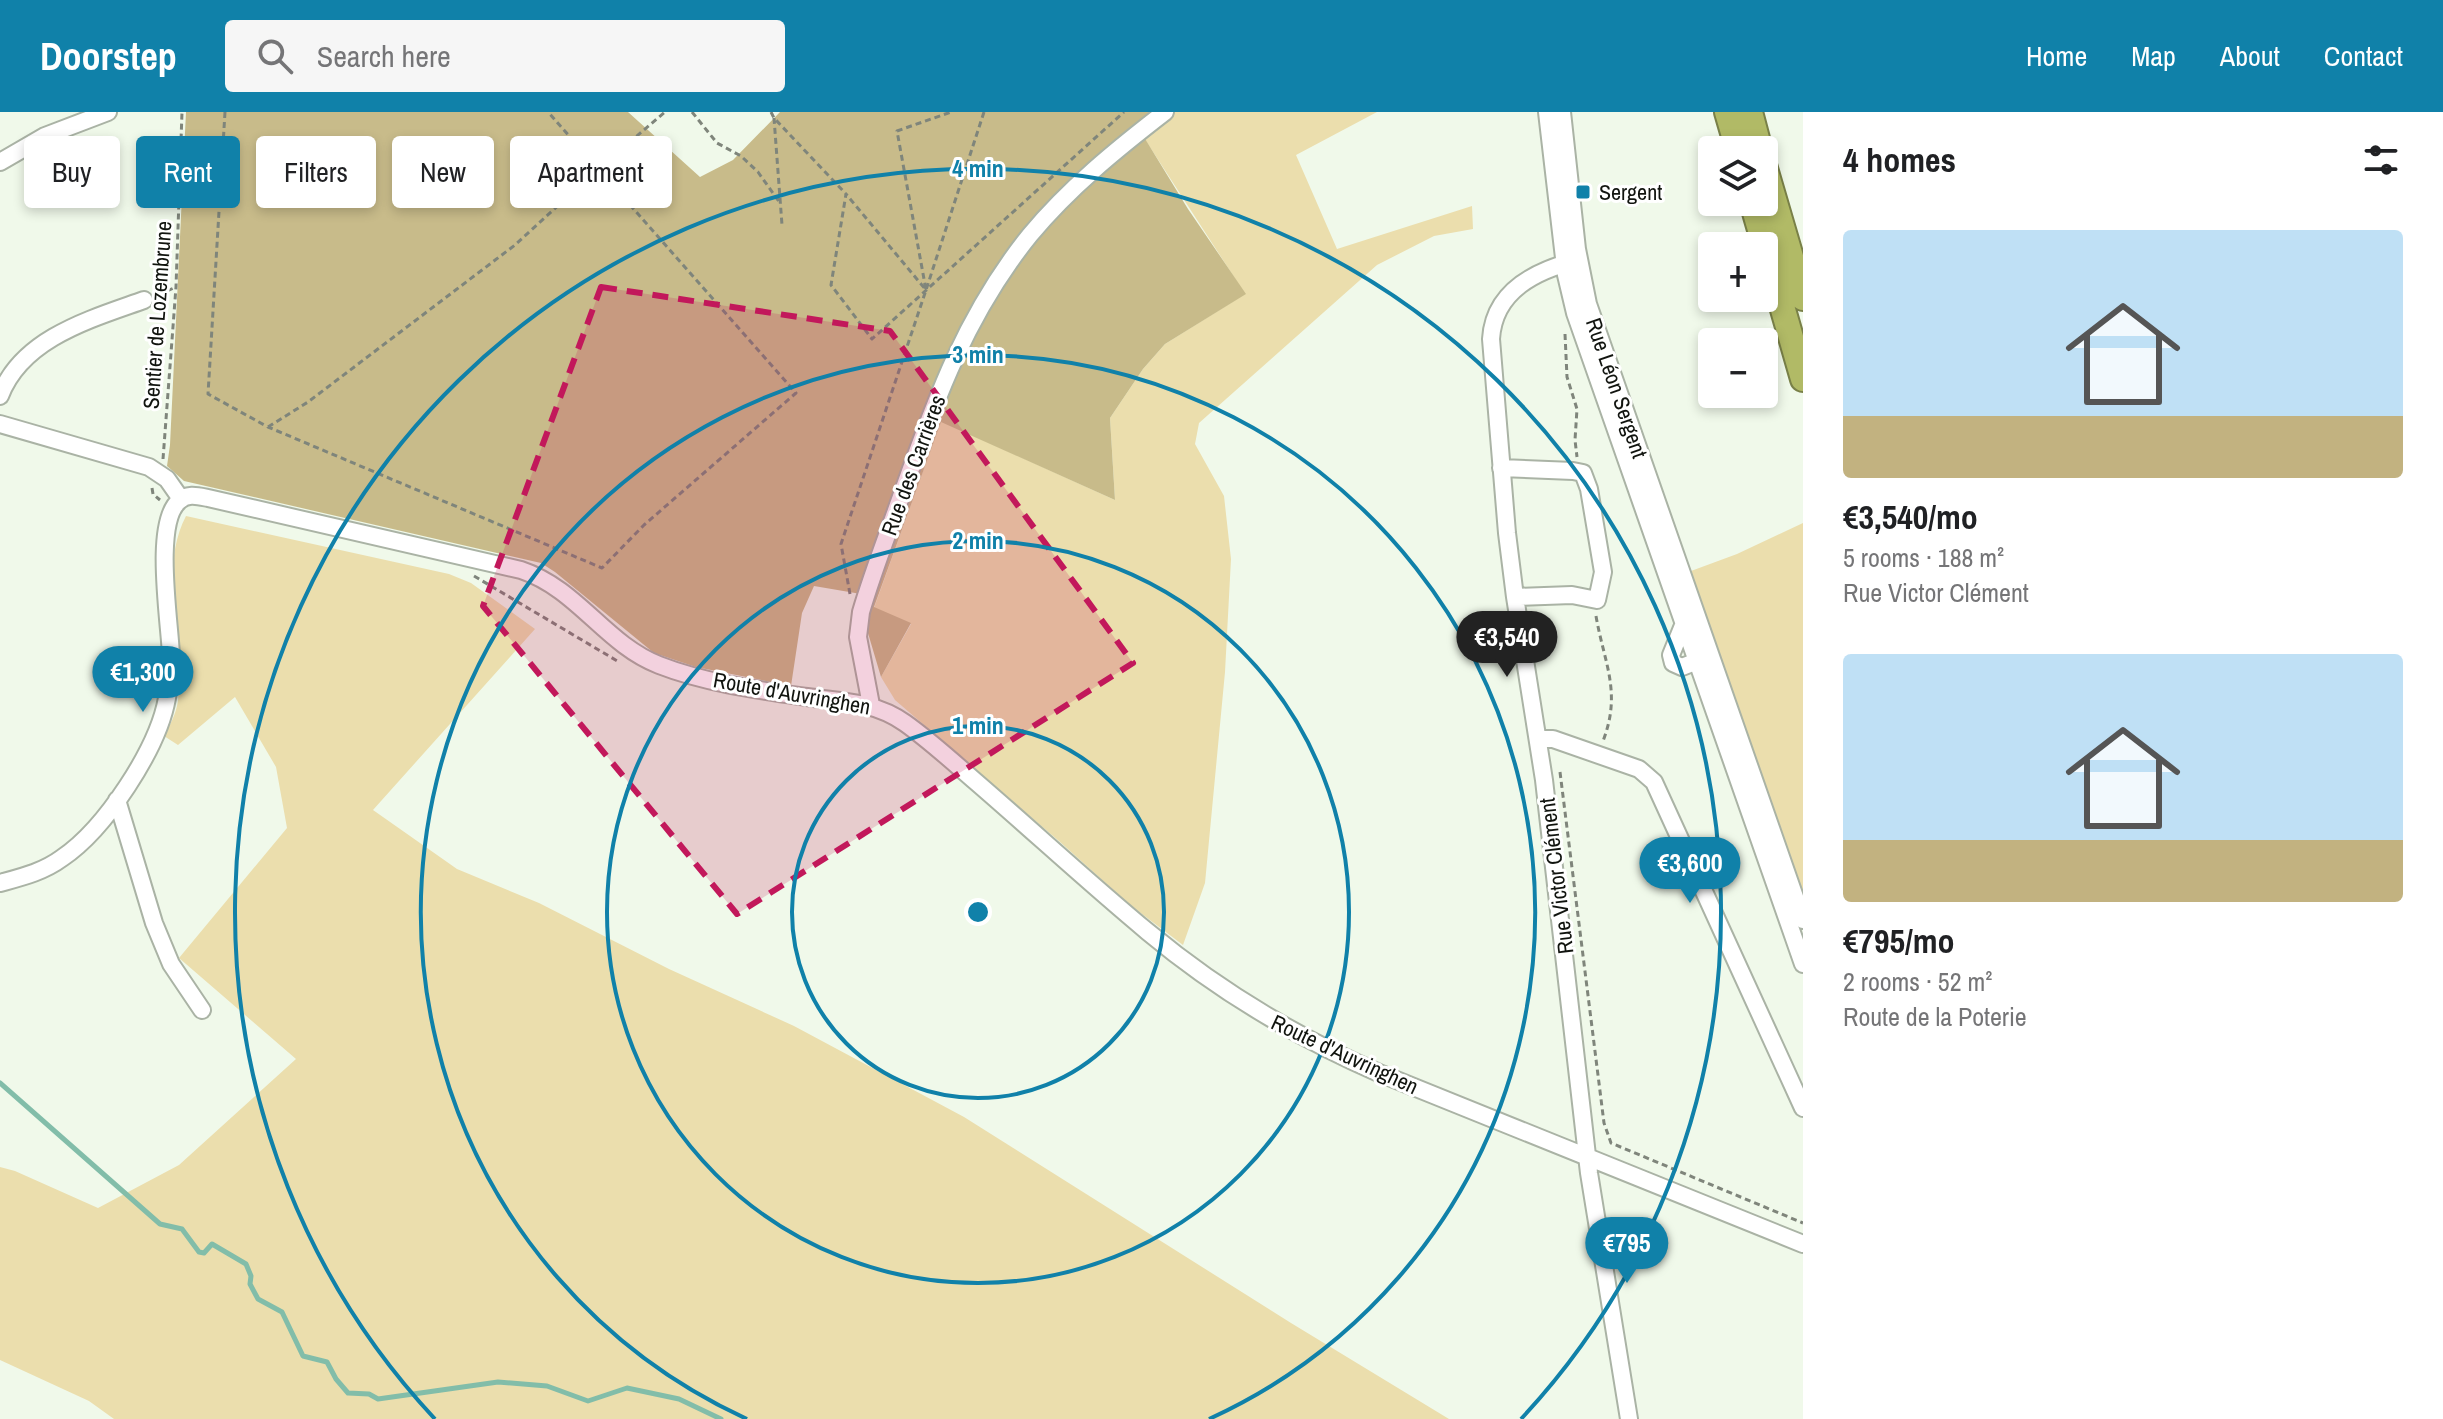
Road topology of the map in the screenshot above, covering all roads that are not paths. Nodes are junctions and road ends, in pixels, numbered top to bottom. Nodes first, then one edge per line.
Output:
1 (108, 112) edge
2 (1165, 112) edge
3 (1547, 112) edge
4 (1562, 112) edge
5 (1727, 112) edge
6 (1750, 112) edge
7 (1734, 136) edge
8 (1756, 136) edge
9 (0, 162) edge
10 (1778, 213) edge
11 (1756, 216) edge
12 (1571, 262) junction
13 (1803, 298) edge
14 (144, 300) road end
15 (1803, 379) edge
16 (0, 396) edge
17 (0, 424) edge
18 (1501, 468) junction
19 (181, 499) junction
20 (1515, 597) junction
21 (1684, 623) junction
22 (1704, 658) junction
23 (871, 705) junction
24 (1539, 739) junction
25 (117, 800) junction
26 (0, 883) edge
27 (1803, 920) edge
28 (1803, 964) edge
29 (202, 1010) dead end
30 (1803, 1108) edge
31 (1587, 1156) junction
32 (1803, 1244) edge
33 (1629, 1419) edge

1 - 9 street
2 - 23 street, Rue des Carrières
3 - 12 street, Rue Léon Sergent
4 - 12 street, Rue Léon Sergent
5 - 7 highway
6 - 8 highway
10 - 13 highway
11 - 15 highway
12 - 18 street, Rue Victor Clément
12 - 21 street, Rue Léon Sergent
12 - 22 street, Rue Léon Sergent
14 - 16 street
17 - 19 street
18 - 20 street, Rue Victor Clément
18 - 20 street
19 - 23 street, Route d'Auvringhen
19 - 25 street
20 - 24 street, Rue Victor Clément
21 - 22 street, Rue Léon Sergent
21 - 22 street
22 - 27 street, Rue Léon Sergent
22 - 28 street, Rue Léon Sergent
23 - 31 street, Route d'Auvringhen
24 - 30 street
24 - 31 street, Rue Victor Clément
25 - 26 street
25 - 29 street
31 - 32 street, Route d'Auvringhen
31 - 33 street, Rue Victor Clément

